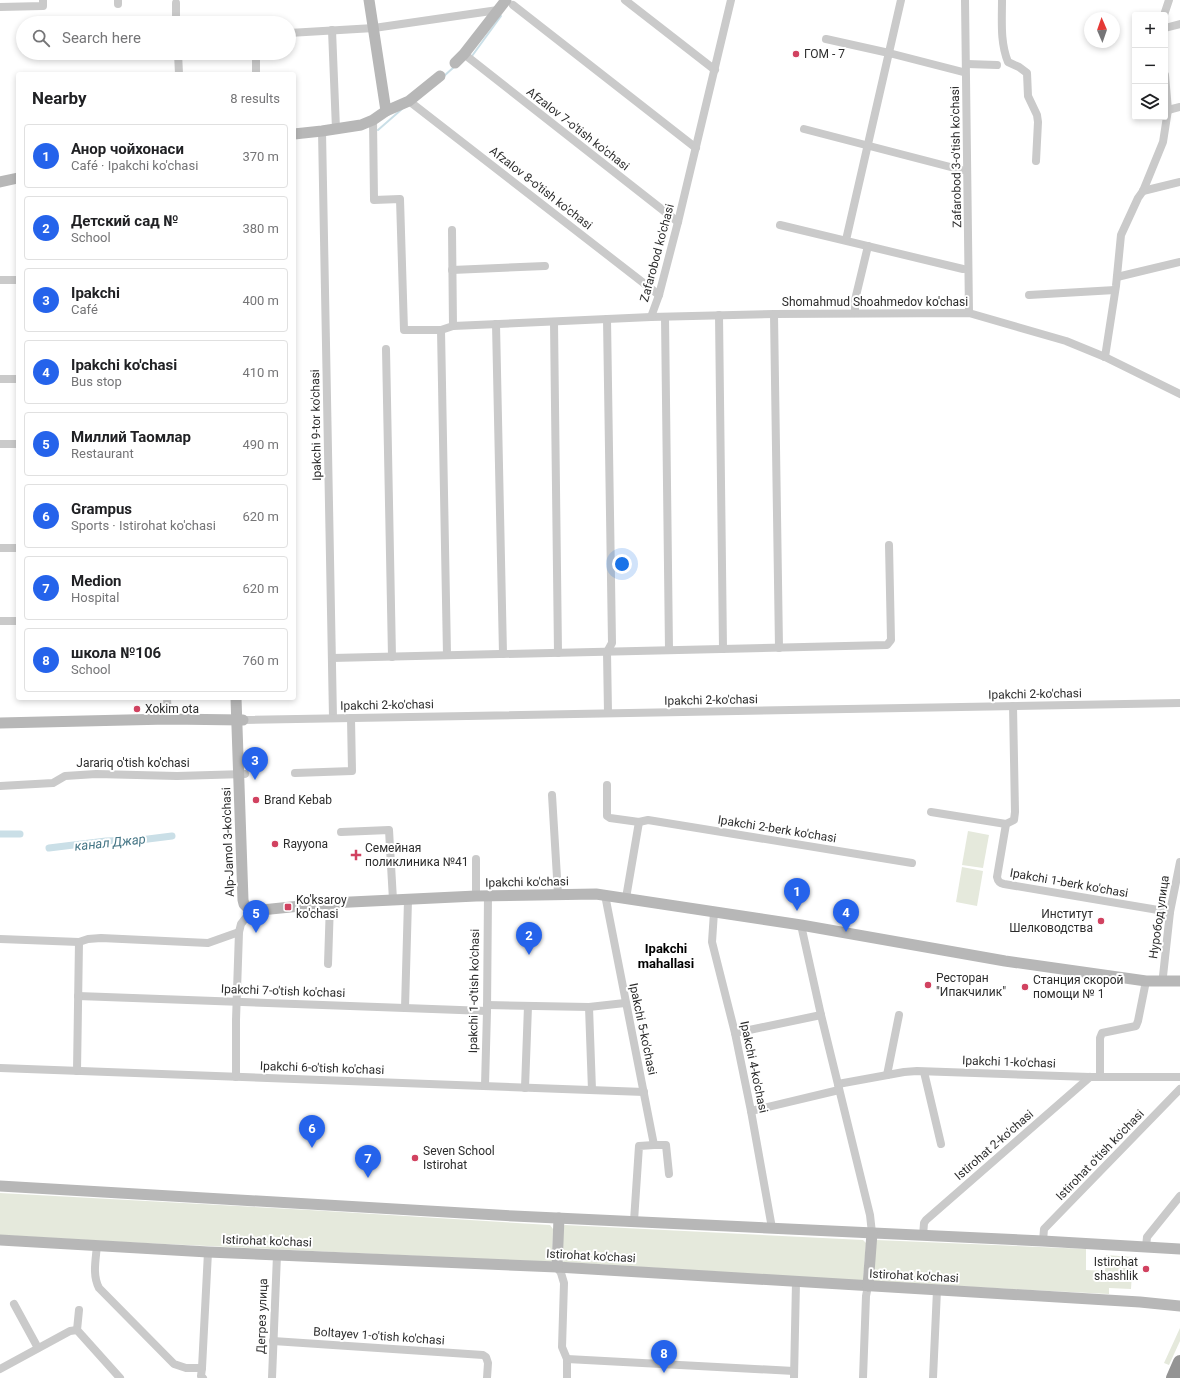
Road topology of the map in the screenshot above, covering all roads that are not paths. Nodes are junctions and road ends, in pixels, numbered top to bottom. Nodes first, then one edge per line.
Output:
1 (43, 0) edge
2 (369, 0) edge
3 (626, 0) edge
4 (731, 0) edge
5 (901, 0) edge
6 (965, 0) edge
7 (1002, 0) edge
8 (1169, 0) edge
9 (509, 2) edge
10 (176, 3) dead end
11 (0, 7) edge
12 (498, 10) junction
13 (1165, 12) edge
14 (176, 16) edge
15 (1180, 24) edge
16 (1168, 27) edge
17 (374, 28) junction
18 (332, 30) junction
19 (296, 32) edge
20 (826, 39) dead end
21 (889, 53) junction
22 (464, 54) junction
23 (178, 60) edge
24 (256, 60) edge
25 (455, 63) dead end
26 (967, 64) junction
27 (997, 65) dead end
28 (715, 70) junction
29 (179, 72) edge
30 (256, 72) edge
31 (963, 72) dead end
32 (440, 76) dead end
33 (409, 101) junction
34 (1180, 107) edge
35 (1168, 110) edge
36 (386, 111) junction
37 (373, 120) junction
38 (1166, 120) edge
39 (336, 129) junction
40 (804, 129) dead end
41 (322, 131) junction
42 (296, 134) edge
43 (868, 145) junction
44 (696, 148) junction
45 (1036, 161) dead end
46 (962, 170) dead end
47 (16, 178) edge
48 (0, 182) edge
49 (1180, 182) edge
50 (16, 185) edge
51 (0, 188) edge
52 (1143, 191) junction
53 (678, 222) junction
54 (780, 225) dead end
55 (452, 230) dead end
56 (846, 240) junction
57 (868, 246) junction
58 (1180, 262) edge
59 (545, 266) dead end
60 (963, 269) dead end
61 (452, 270) junction
62 (1117, 277) junction
63 (0, 280) edge
64 (16, 280) edge
65 (1115, 290) junction
66 (659, 295) junction
67 (1029, 295) dead end
68 (774, 314) junction
69 (855, 314) junction
70 (969, 314) junction
71 (719, 316) junction
72 (651, 317) junction
73 (665, 317) junction
74 (608, 319) junction
75 (554, 322) junction
76 (496, 324) junction
77 (453, 326) junction
78 (441, 330) junction
79 (386, 349) dead end
80 (1105, 357) junction
81 (0, 379) edge
82 (16, 379) edge
83 (1180, 393) edge
84 (0, 444) edge
85 (16, 444) edge
86 (889, 545) dead end
87 (0, 548) edge
88 (16, 548) edge
89 (0, 621) edge
90 (16, 621) edge
91 (779, 648) junction
92 (723, 649) junction
93 (669, 650) junction
94 (607, 652) junction
95 (558, 653) junction
96 (503, 654) junction
97 (447, 655) junction
98 (392, 657) junction
99 (332, 658) junction
100 (167, 700) edge
101 (236, 700) edge
102 (242, 700) edge
103 (1180, 703) edge
104 (1012, 706) junction
105 (608, 713) junction
106 (333, 718) junction
107 (351, 718) junction
108 (168, 719) junction
109 (240, 720) junction
110 (0, 723) edge
111 (295, 773) dead end
112 (241, 774) junction
113 (607, 785) dead end
114 (0, 786) edge
115 (552, 796) dead end
116 (931, 812) dead end
117 (639, 822) junction
118 (1006, 824) junction
119 (341, 832) dead end
120 (476, 859) dead end
121 (1180, 862) edge
122 (912, 863) dead end
123 (558, 894) junction
124 (488, 895) junction
125 (605, 895) junction
126 (476, 896) junction
127 (626, 898) junction
128 (393, 900) junction
129 (408, 900) junction
130 (330, 903) junction
131 (251, 911) junction
132 (714, 912) junction
133 (1170, 912) junction
134 (801, 925) junction
135 (239, 932) junction
136 (0, 939) edge
137 (79, 942) junction
138 (328, 964) dead end
139 (1163, 976) dead end
140 (1146, 981) junction
141 (1180, 981) edge
142 (78, 996) junction
143 (238, 1002) junction
144 (625, 1003) junction
145 (528, 1006) junction
146 (589, 1007) junction
147 (405, 1008) junction
148 (487, 1008) junction
149 (821, 1015) junction
150 (899, 1015) dead end
151 (735, 1033) junction
152 (0, 1068) edge
153 (77, 1071) junction
154 (924, 1072) junction
155 (887, 1075) junction
156 (236, 1077) junction
157 (1090, 1077) junction
158 (1100, 1077) junction
159 (1180, 1077) edge
160 (485, 1086) junction
161 (839, 1087) junction
162 (525, 1088) junction
163 (1180, 1089) edge
164 (592, 1090) junction
165 (644, 1092) junction
166 (751, 1111) junction
167 (941, 1144) dead end
168 (654, 1145) junction
169 (669, 1174) dead end
170 (0, 1186) edge
171 (1180, 1196) edge
172 (559, 1218) junction
173 (634, 1222) junction
174 (772, 1228) junction
175 (872, 1233) junction
176 (924, 1236) junction
177 (0, 1240) edge
178 (1043, 1241) junction
179 (97, 1246) junction
180 (1146, 1247) junction
181 (1180, 1249) edge
182 (208, 1252) junction
183 (276, 1254) junction
184 (557, 1267) junction
185 (796, 1282) junction
186 (868, 1286) junction
187 (937, 1290) junction
188 (14, 1304) dead end
189 (1180, 1306) edge
190 (79, 1310) dead end
191 (77, 1330) junction
192 (273, 1341) junction
193 (38, 1348) junction
194 (567, 1359) junction
195 (1180, 1362) edge
196 (202, 1368) junction
197 (0, 1369) edge
198 (794, 1375) edge
199 (120, 1378) edge
200 (203, 1378) edge
201 (272, 1378) edge
202 (487, 1378) edge
203 (567, 1378) edge
204 (863, 1378) edge
205 (933, 1378) edge
206 (1172, 1378) edge

1 - 11 street
2 - 17 main road
3 - 28 street
4 - 28 street, Zafarobod ko'chasi
5 - 21 street
6 - 26 street, Zafarobod 3-o'tish ko'chasi
7 - 45 street
8 - 13 street
9 - 12 main road
9 - 44 street
10 - 14 street
12 - 17 street
12 - 22 main road
15 - 16 street
17 - 18 street
17 - 36 main road
18 - 19 street
18 - 39 street
20 - 21 street
21 - 31 street
21 - 43 street
22 - 25 main road
22 - 53 street, Afzalov 7-o'tish ko'chasi
23 - 29 street
24 - 30 street
26 - 27 street
26 - 70 street, Zafarobod 3-o'tish ko'chasi
28 - 44 street, Zafarobod ko'chasi
32 - 33 main road
33 - 36 main road
33 - 66 street, Afzalov 8-o'tish ko'chasi
34 - 35 street
36 - 37 main road
37 - 39 main road
37 - 78 street, Zafarobod ko'chasi
38 - 52 street
39 - 41 main road
40 - 43 street
41 - 42 main road
41 - 99 street, Ipakchi 9-tor ko'chasi
43 - 46 street
43 - 56 street
44 - 53 street, Zafarobod ko'chasi
47 - 48 main road
49 - 52 street
50 - 51 main road
52 - 62 street
53 - 66 street, Zafarobod ko'chasi
54 - 56 street
55 - 61 street
56 - 57 street
57 - 60 street
57 - 69 street
58 - 62 street
59 - 61 street
61 - 77 street
62 - 65 street
63 - 64 street
65 - 67 street
65 - 80 street
66 - 72 street, Zafarobod ko'chasi
68 - 69 street, Shomahmud Shoahmedov ko'chasi
68 - 71 street, Shomahmud Shoahmedov ko'chasi
68 - 91 street
69 - 70 street, Shomahmud Shoahmedov ko'chasi
70 - 80 street, Shomahmud Shoahmedov ko'chasi
71 - 73 street, Shomahmud Shoahmedov ko'chasi
71 - 92 street
72 - 73 street, Shomahmud Shoahmedov ko'chasi
72 - 74 street, Zafarobod ko'chasi
73 - 93 street
74 - 75 street, Zafarobod ko'chasi
74 - 94 street
75 - 76 street, Zafarobod ko'chasi
75 - 95 street
76 - 77 street, Zafarobod ko'chasi
76 - 96 street
77 - 78 street, Zafarobod ko'chasi
78 - 97 street
79 - 98 street
80 - 83 street, Shomahmud Shoahmedov ko'chasi
81 - 82 street
84 - 85 street
86 - 91 street
87 - 88 street
89 - 90 street
91 - 92 street
92 - 93 street
93 - 94 street
94 - 95 street
94 - 105 street
95 - 96 street
96 - 97 street
97 - 98 street
98 - 99 street
99 - 106 street, Ipakchi 9-tor ko'chasi
100 - 108 street
101 - 109 main road
102 - 109 main road
103 - 104 street, Ipakchi 2-ko'chasi
104 - 105 street, Ipakchi 2-ko'chasi
104 - 118 street, Ipakchi 1-berk ko'chasi
105 - 107 street, Ipakchi 2-ko'chasi
106 - 107 street, Ipakchi 2-ko'chasi
106 - 109 street, Ipakchi 2-ko'chasi
107 - 111 street
108 - 109 main road
108 - 110 main road
109 - 112 main road, Alp-Jamol 3-ko'chasi
112 - 114 street, Jarariq o'tish ko'chasi
112 - 131 main road, Alp-Jamol 3-ko'chasi
113 - 117 street, Ipakchi 2-berk ko'chasi
115 - 123 street
116 - 118 street
117 - 122 street, Ipakchi 2-berk ko'chasi
117 - 127 street
118 - 133 street, Ipakchi 1-berk ko'chasi
119 - 128 street
120 - 126 street
121 - 133 street, Нуробод улица
123 - 124 main road, Ipakchi ko'chasi
123 - 125 main road, Ipakchi ko'chasi
124 - 126 main road, Ipakchi ko'chasi
124 - 148 street, Ipakchi 1-o'tish ko'chasi
125 - 127 main road, Ipakchi ko'chasi
125 - 144 street, Ipakchi 5-ko'chasi
126 - 129 main road, Ipakchi ko'chasi
127 - 132 main road, Ipakchi ko'chasi
128 - 129 main road, Ipakchi ko'chasi
128 - 130 main road, Ipakchi ko'chasi
129 - 147 street
130 - 131 main road, Ipakchi ko'chasi
130 - 138 street
131 - 135 street
132 - 134 main road, Ipakchi ko'chasi
132 - 151 street, Ipakchi 4-ko'chasi
133 - 139 street, Нуробод улица
134 - 140 main road, Ipakchi ko'chasi
134 - 149 street
135 - 137 street
135 - 143 street
136 - 137 street
137 - 142 street
140 - 141 main road, Ipakchi ko'chasi
140 - 158 street
142 - 143 street, Ipakchi 7-o'tish ko'chasi
142 - 153 street
143 - 147 street, Ipakchi 7-o'tish ko'chasi
143 - 156 street
144 - 146 street, Ipakchi 7-o'tish ko'chasi
144 - 165 street, Ipakchi 5-ko'chasi
145 - 146 street, Ipakchi 7-o'tish ko'chasi
145 - 148 street, Ipakchi 7-o'tish ko'chasi
145 - 162 street
146 - 164 street
147 - 148 street, Ipakchi 7-o'tish ko'chasi
148 - 160 street, Ipakchi 1-o'tish ko'chasi
149 - 151 street
149 - 161 street
150 - 155 street
151 - 166 street, Ipakchi 4-ko'chasi
152 - 153 street, Ipakchi 6-o'tish ko'chasi
153 - 156 street, Ipakchi 6-o'tish ko'chasi
154 - 155 street, Ipakchi 1-ko'chasi
154 - 157 street, Ipakchi 1-ko'chasi
154 - 167 street
155 - 161 street, Ipakchi 1-ko'chasi
156 - 160 street, Ipakchi 6-o'tish ko'chasi
157 - 158 street, Ipakchi 1-ko'chasi
157 - 176 street, Istirohat 2-ko'chasi
158 - 159 street, Ipakchi 1-ko'chasi
160 - 162 street, Ipakchi 6-o'tish ko'chasi
161 - 166 street, Ipakchi 1-ko'chasi
161 - 175 street
162 - 164 street, Ipakchi 6-o'tish ko'chasi
163 - 178 street, Istirohat o'tish ko'chasi
164 - 165 street, Ipakchi 6-o'tish ko'chasi
165 - 168 street, Ipakchi 5-ko'chasi
166 - 174 street, Ipakchi 4-ko'chasi
168 - 169 street
168 - 173 street
170 - 172 main road
171 - 180 street
172 - 173 main road
172 - 184 main road
173 - 174 main road
174 - 175 main road
175 - 176 main road
175 - 186 main road
176 - 178 main road
177 - 179 main road, Istirohat ko'chasi
178 - 180 main road
179 - 182 main road, Istirohat ko'chasi
179 - 196 street
180 - 181 main road
182 - 183 main road, Istirohat ko'chasi
182 - 196 street
183 - 184 main road, Istirohat ko'chasi
183 - 192 street, Дегрез улица
184 - 185 main road, Istirohat ko'chasi
184 - 194 street
185 - 186 main road, Istirohat ko'chasi
185 - 198 street
186 - 187 main road, Istirohat ko'chasi
186 - 204 street
187 - 189 main road, Istirohat ko'chasi
187 - 205 street
188 - 193 street
190 - 191 street
191 - 193 street
191 - 199 street
192 - 201 street, Дегрез улица
192 - 202 street, Boltayev 1-o'tish ko'chasi
193 - 197 street
194 - 198 street
194 - 203 street
195 - 206 highway
196 - 200 street

